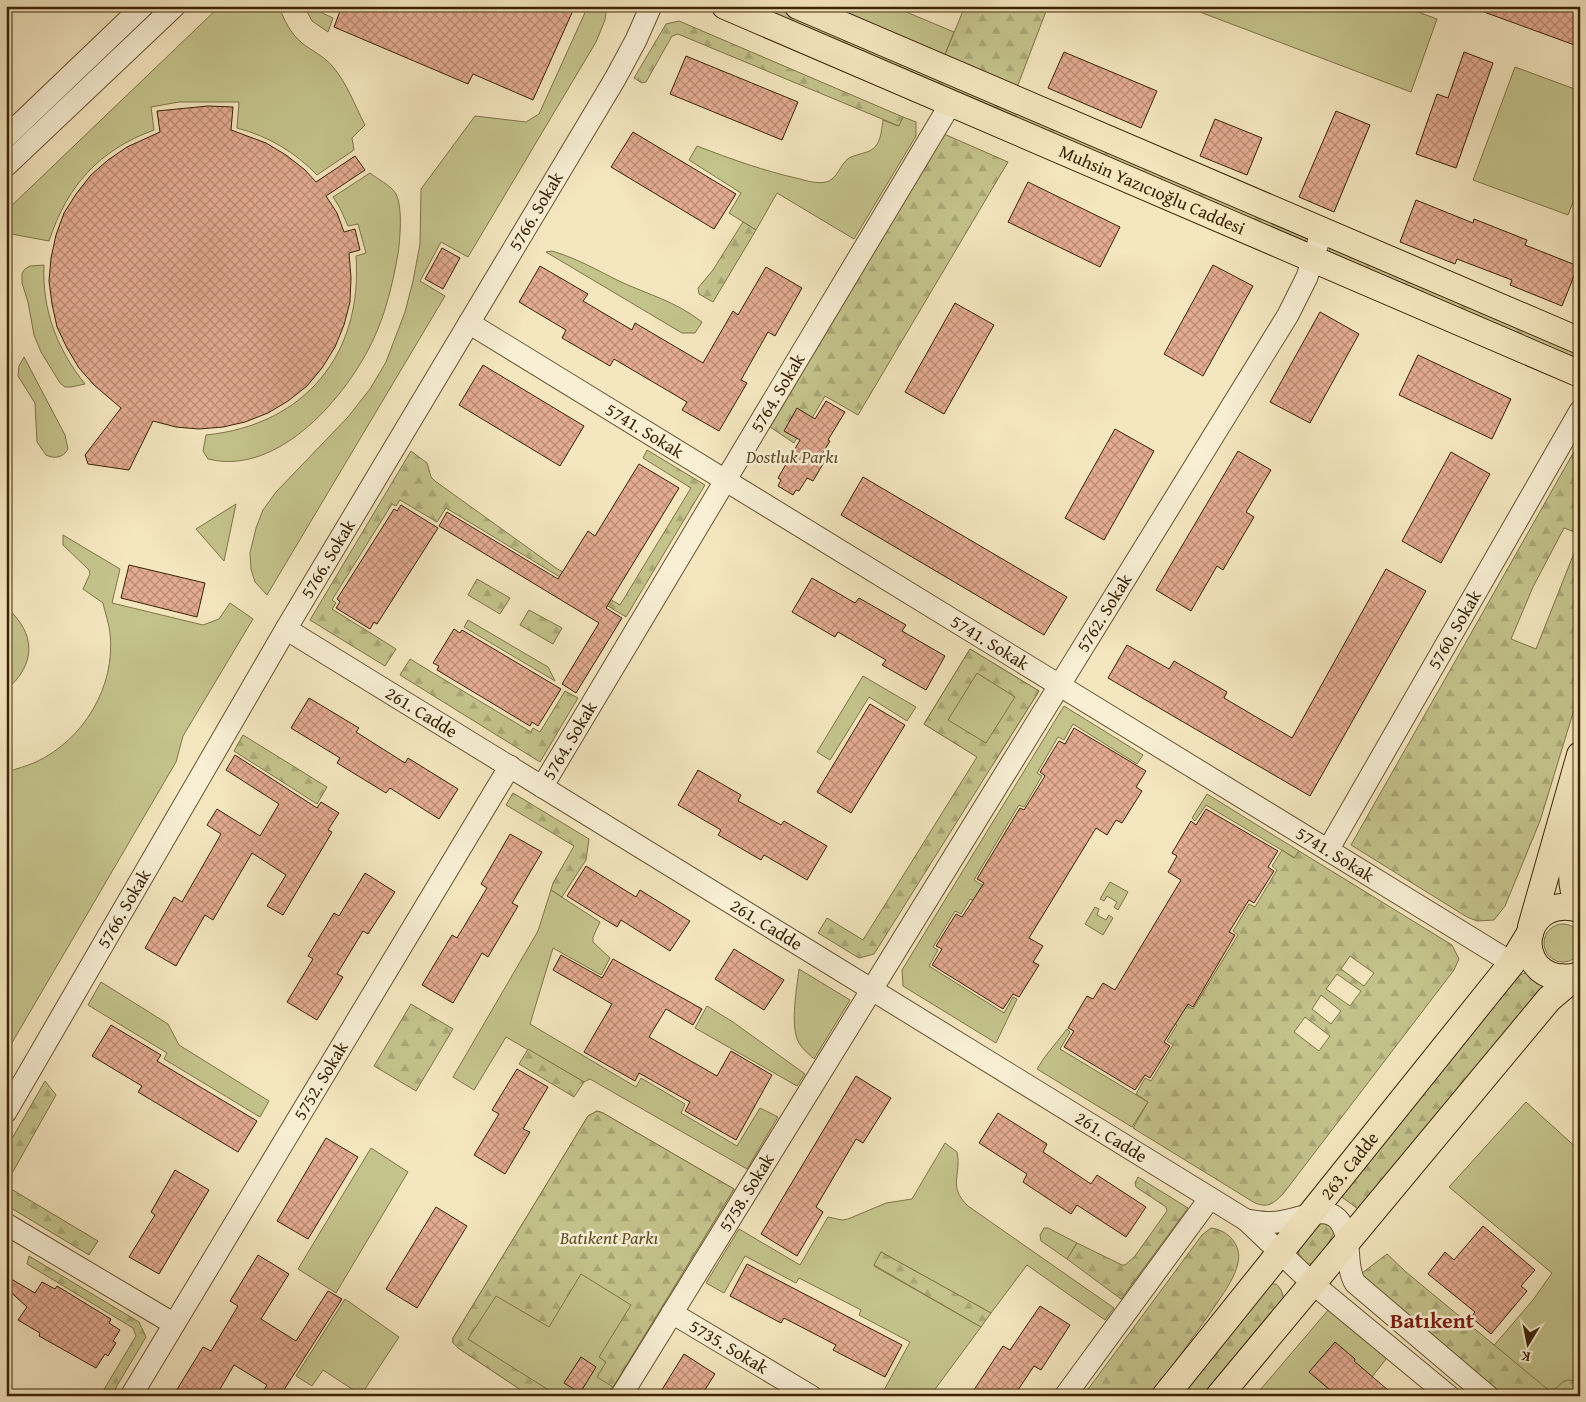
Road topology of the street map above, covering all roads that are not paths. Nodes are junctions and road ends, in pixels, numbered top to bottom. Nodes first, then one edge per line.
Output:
1 (144, 6) edge
2 (175, 6) edge
3 (651, 6) edge
4 (725, 6) edge
5 (798, 6) edge
6 (951, 103) junction
7 (6, 137) edge
8 (6, 166) edge
9 (1322, 231) junction
10 (1313, 259) junction
11 (469, 323) junction
12 (1580, 341) edge
13 (1580, 374) edge
14 (1580, 411) edge
15 (726, 480) junction
16 (286, 629) junction
17 (1059, 685) junction
18 (1580, 755) edge
19 (510, 766) junction
20 (542, 786) junction
21 (1580, 829) edge
22 (1328, 850) junction
23 (1580, 909) edge
24 (1530, 930) junction
25 (1512, 962) junction
26 (1578, 975) edge
27 (871, 989) junction
28 (6, 1112) edge
29 (1210, 1198) junction
30 (1311, 1213) junction
31 (1246, 1220) junction
32 (6, 1224) edge
33 (1347, 1241) junction
34 (1280, 1252) junction
35 (1312, 1283) junction
36 (672, 1313) junction
37 (174, 1324) junction
38 (131, 1396) edge
39 (621, 1396) edge
40 (811, 1396) edge
41 (1065, 1396) edge
42 (1165, 1396) edge
43 (1219, 1396) edge
44 (1449, 1396) edge
45 (1488, 1396) edge

1 - 7 street
2 - 8 street
3 - 11 street, 5766. Sokak
4 - 6 main road, Muhsin Yazıcıoğlu Caddesi
5 - 9 main road, Muhsin Yazıcıoğlu Caddesi
6 - 10 main road, Muhsin Yazıcıoğlu Caddesi
6 - 15 street, 5764. Sokak
9 - 10 street, 5762. Sokak
9 - 12 main road, Muhsin Yazıcıoğlu Caddesi
10 - 13 main road, Muhsin Yazıcıoğlu Caddesi
10 - 17 street, 5762. Sokak
11 - 15 street, 5741. Sokak
11 - 16 street, 5766. Sokak
14 - 22 street, 5760. Sokak
15 - 17 street, 5741. Sokak
15 - 20 street, 5764. Sokak
16 - 19 street, 261. Cadde
16 - 28 street, 5766. Sokak
17 - 22 street, 5741. Sokak
17 - 27 street, 5762. Sokak
18 - 24 main road, 263. Cadde
19 - 20 street, 261. Cadde
19 - 37 street, 5752. Sokak
20 - 27 street, 261. Cadde
21 - 23 main road
22 - 25 street, 5741. Sokak
23 - 24 main road
24 - 25 main road, 263. Cadde
24 - 26 main road
25 - 30 main road, 263. Cadde
26 - 33 main road
27 - 29 street, 261. Cadde
27 - 36 street, 5758. Sokak
29 - 31 street, 261. Cadde
29 - 41 street
30 - 31 street, 261. Cadde
30 - 33 street, 261. Cadde
30 - 34 main road, 263. Cadde
31 - 34 street, 261. Cadde
32 - 37 street
33 - 35 main road
33 - 45 street, 261. Cadde
34 - 35 street, 261. Cadde
34 - 42 main road, 263. Cadde
35 - 43 main road
35 - 44 street, 261. Cadde
36 - 39 street, 5758. Sokak
36 - 40 street, 5735. Sokak
37 - 38 street, 5752. Sokak

